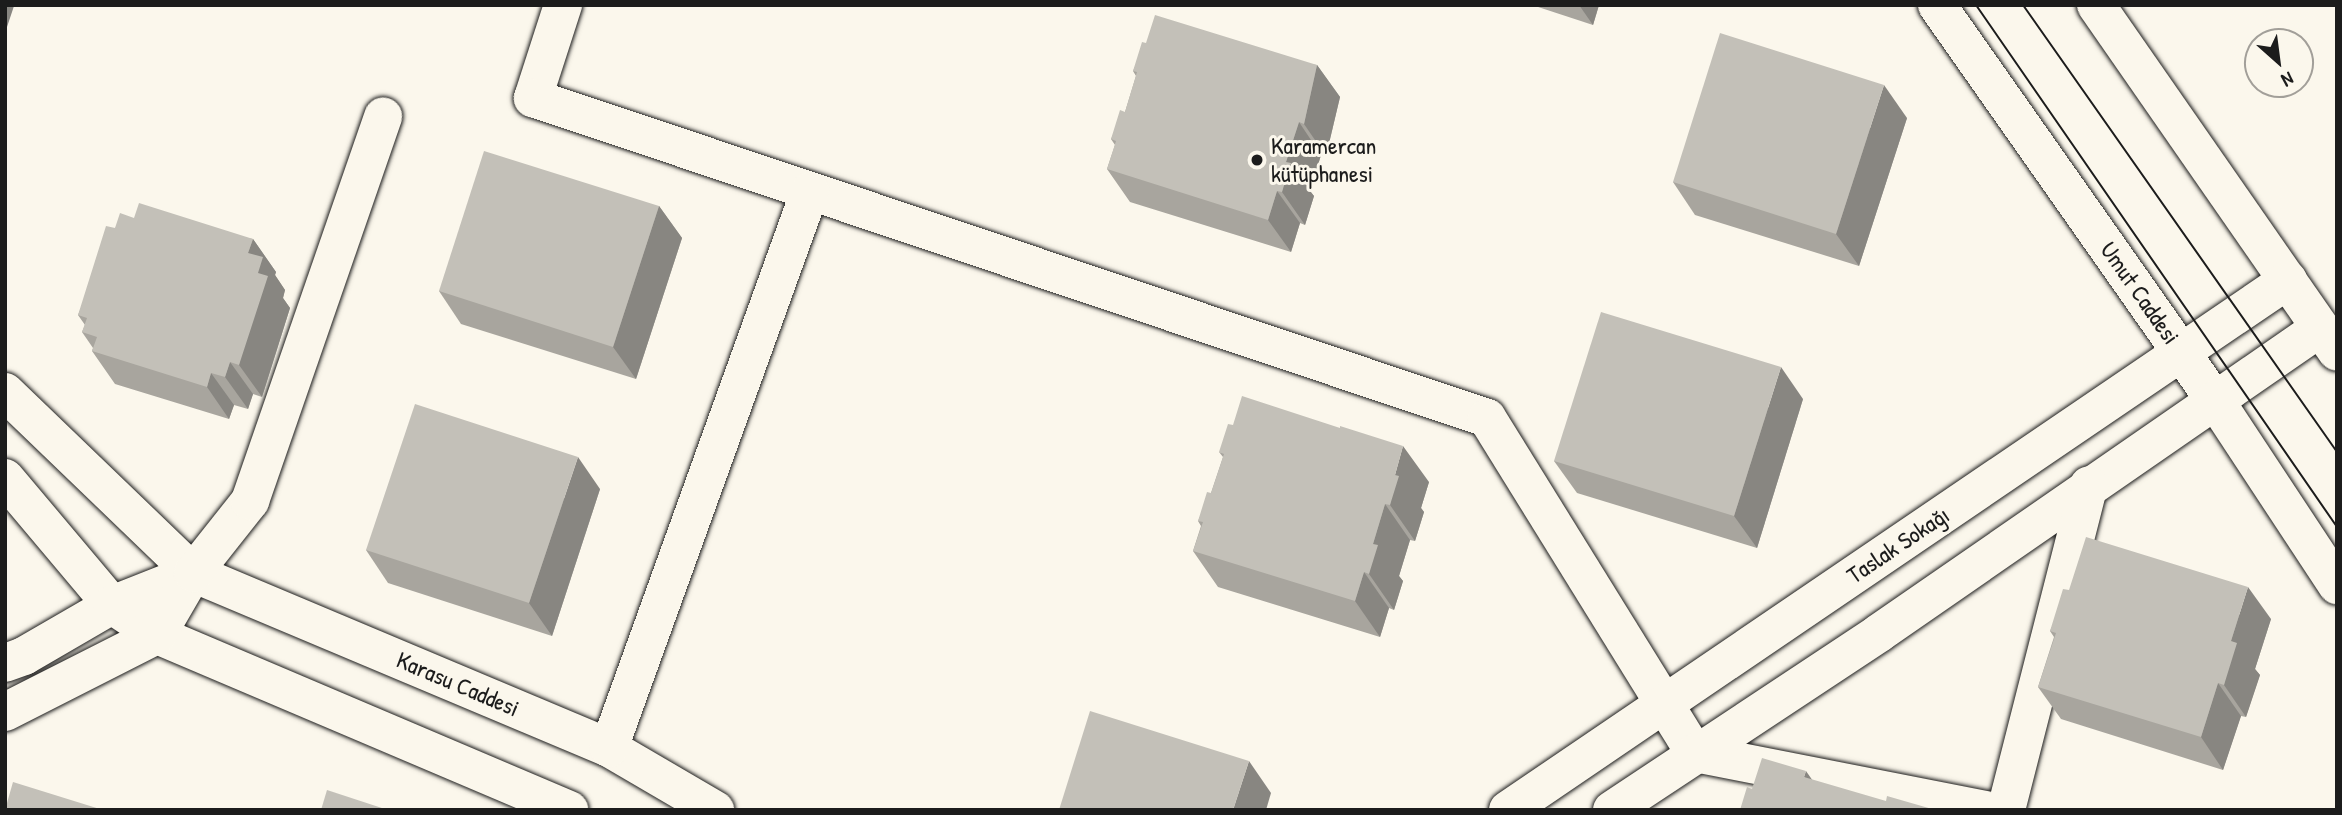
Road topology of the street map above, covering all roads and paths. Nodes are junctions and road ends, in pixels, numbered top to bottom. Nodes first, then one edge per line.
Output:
1 (563, 5) edge
2 (1937, 5) edge
3 (2096, 5) edge
4 (383, 116) dead end
5 (810, 191) junction
6 (2288, 280) junction
7 (2329, 340) edge
8 (2181, 352) junction
9 (5, 392) edge
10 (2215, 400) junction
11 (5, 478) edge
12 (2090, 485) junction
13 (193, 573) junction
14 (2337, 585) edge
15 (112, 605) junction
16 (157, 635) junction
17 (5, 663) edge
18 (1664, 704) junction
19 (5, 712) edge
20 (609, 748) junction
21 (1695, 753) junction
22 (569, 810) edge
23 (715, 810) edge
24 (1508, 810) edge
25 (1612, 810) edge
26 (1985, 810) edge
27 (2006, 810) edge

1 - 5 street
2 - 8 street, Umut Caddesi
3 - 6 street
4 - 13 street
5 - 18 street
5 - 20 street
6 - 7 street
6 - 8 street, Taslak Sokağı
7 - 10 street
8 - 10 street, Umut Caddesi
8 - 18 street, Taslak Sokağı
9 - 13 street
10 - 12 street
10 - 14 street, Umut Caddesi
11 - 15 street
12 - 21 street
12 - 27 street
13 - 15 street
13 - 16 street
13 - 20 street, Karasu Caddesi
15 - 16 street
15 - 17 street
16 - 19 street
16 - 22 street
18 - 21 street
18 - 24 street, Taslak Sokağı
20 - 23 street, Karasu Caddesi
21 - 25 street
21 - 26 street

